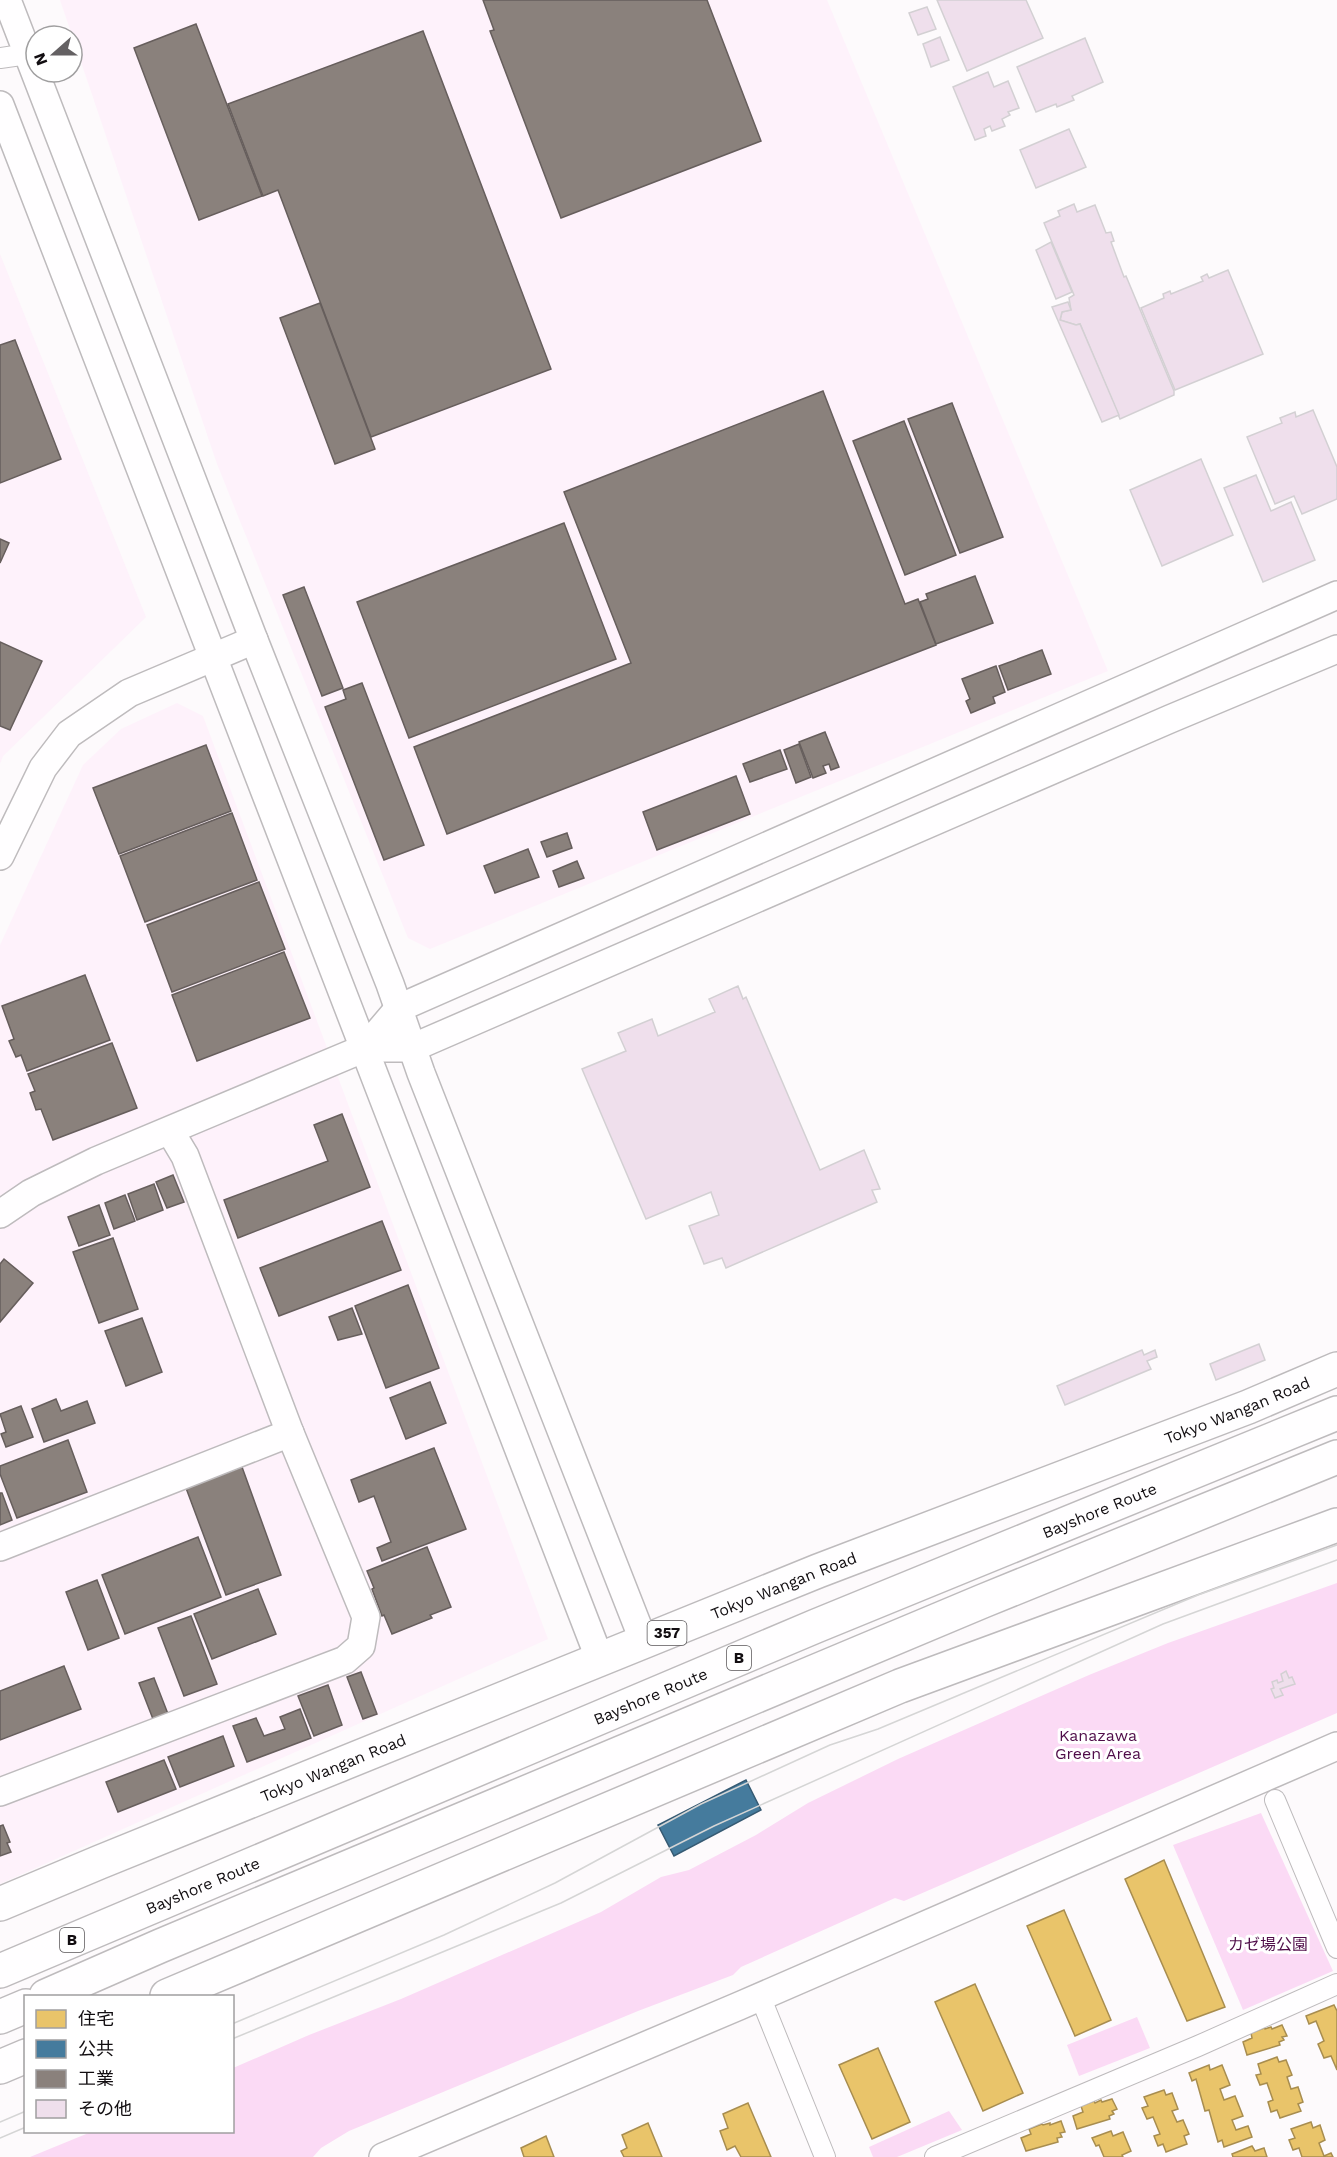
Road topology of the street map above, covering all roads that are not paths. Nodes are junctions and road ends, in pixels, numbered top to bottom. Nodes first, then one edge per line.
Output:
1 (7, 0) edge
2 (24, 44) edge
3 (24, 55) edge
4 (0, 58) edge
5 (40, 84) edge
6 (0, 105) edge
7 (1337, 595) edge
8 (254, 640) junction
9 (1337, 649) edge
10 (213, 658) junction
11 (0, 856) edge
12 (399, 1008) junction
13 (365, 1048) junction
14 (412, 1048) junction
15 (170, 1131) junction
16 (0, 1214) edge
17 (1337, 1369) edge
18 (1337, 1413) edge
19 (290, 1433) junction
20 (1337, 1457) edge
21 (1337, 1525) edge
22 (0, 1547) edge
23 (644, 1642) junction
24 (600, 1660) junction
25 (1337, 1746) edge
26 (0, 1792) edge
27 (1275, 1800) dead end
28 (0, 1904) edge
29 (1337, 1948) edge
30 (0, 1971) edge
31 (1337, 1984) edge
32 (48, 1995) edge
33 (169, 1995) edge
34 (760, 1996) junction
35 (24, 2007) edge
36 (0, 2017) edge
37 (24, 2057) edge
38 (0, 2067) edge
39 (383, 2157) edge
40 (825, 2157) edge
41 (935, 2157) edge

1 - 2 street
3 - 4 street
5 - 8 street
6 - 10 street
7 - 12 street
8 - 10 street
8 - 12 street
9 - 14 street
10 - 11 street
10 - 13 street
12 - 13 street
12 - 14 street
13 - 14 street
13 - 15 street
13 - 24 street
14 - 23 street
15 - 16 street
15 - 19 street
17 - 23 highway, Tokyo Wangan Road / 357
18 - 30 highway, Bayshore Route / B
19 - 22 street
19 - 26 street
20 - 32 highway
21 - 33 highway
23 - 24 highway, Tokyo Wangan Road / 357
24 - 28 highway, Tokyo Wangan Road / 357
25 - 34 street
27 - 29 street
31 - 41 street
34 - 39 street
34 - 40 street
35 - 36 highway
37 - 38 highway

